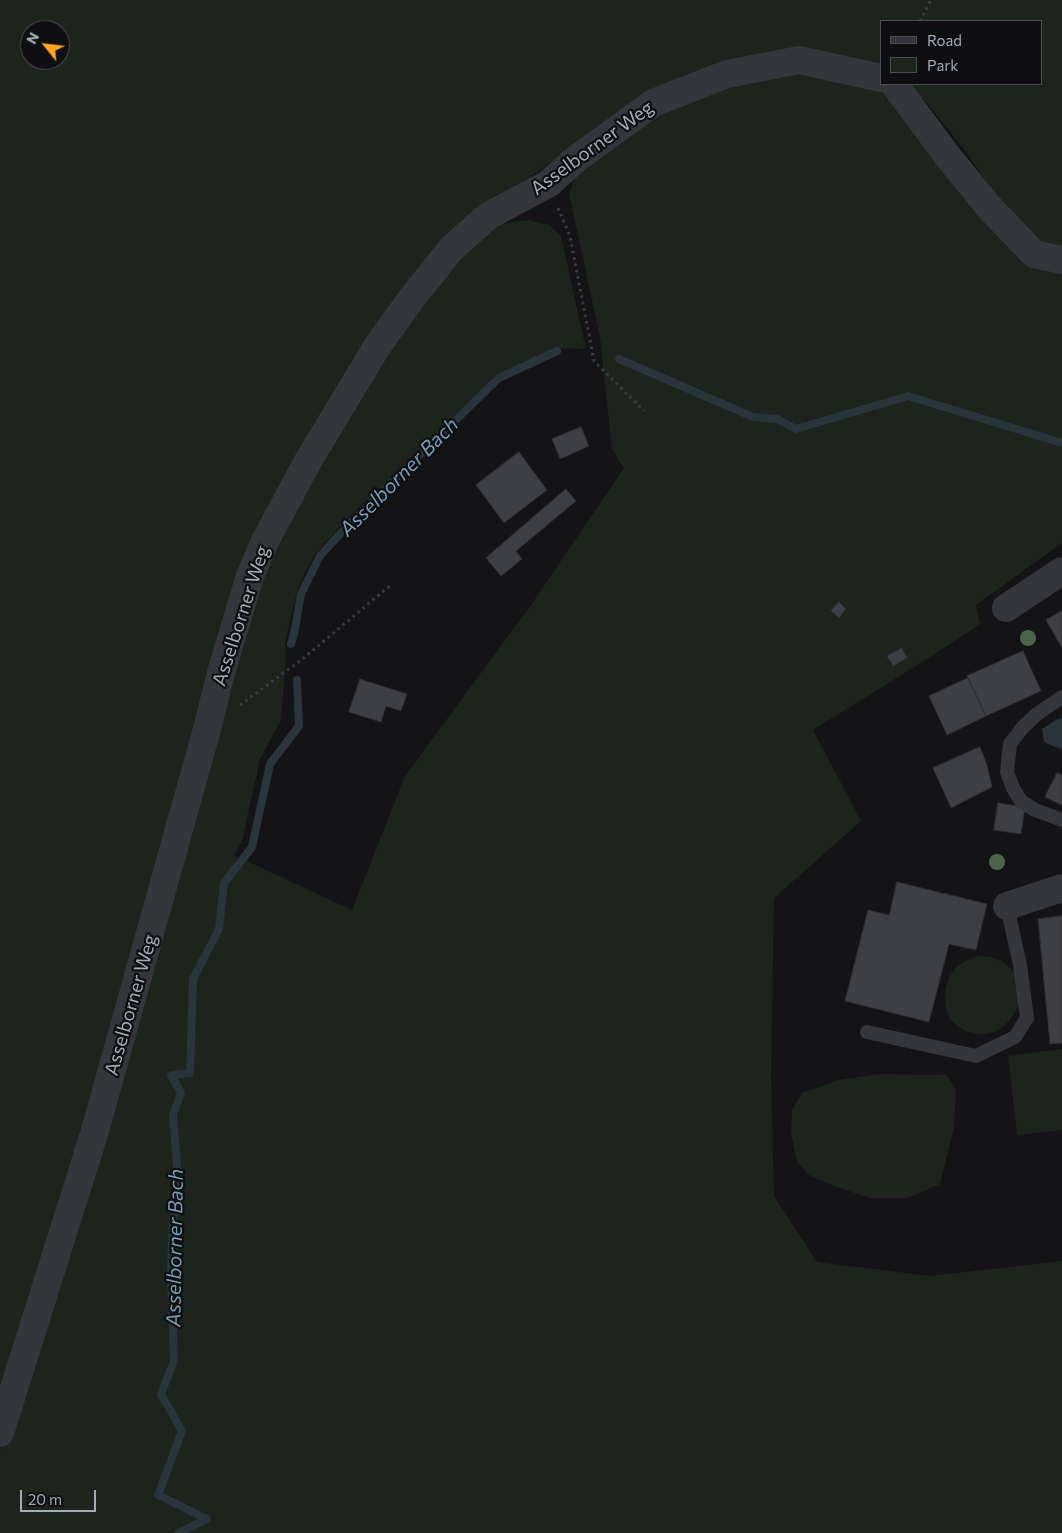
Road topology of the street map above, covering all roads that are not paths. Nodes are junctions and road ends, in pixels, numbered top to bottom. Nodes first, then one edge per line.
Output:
1 (880, 78) edge
2 (895, 85) edge
3 (1062, 260) edge
4 (1062, 571) edge
5 (1006, 608) dead end
6 (1062, 697) edge
7 (1062, 820) edge
8 (1062, 888) edge
9 (1007, 906) joint
10 (867, 1032) dead end
11 (0, 1433) edge

1 - 11 street, Asselborner Weg
2 - 3 street
4 - 5 street
6 - 7 lane
8 - 9 street
9 - 10 lane

